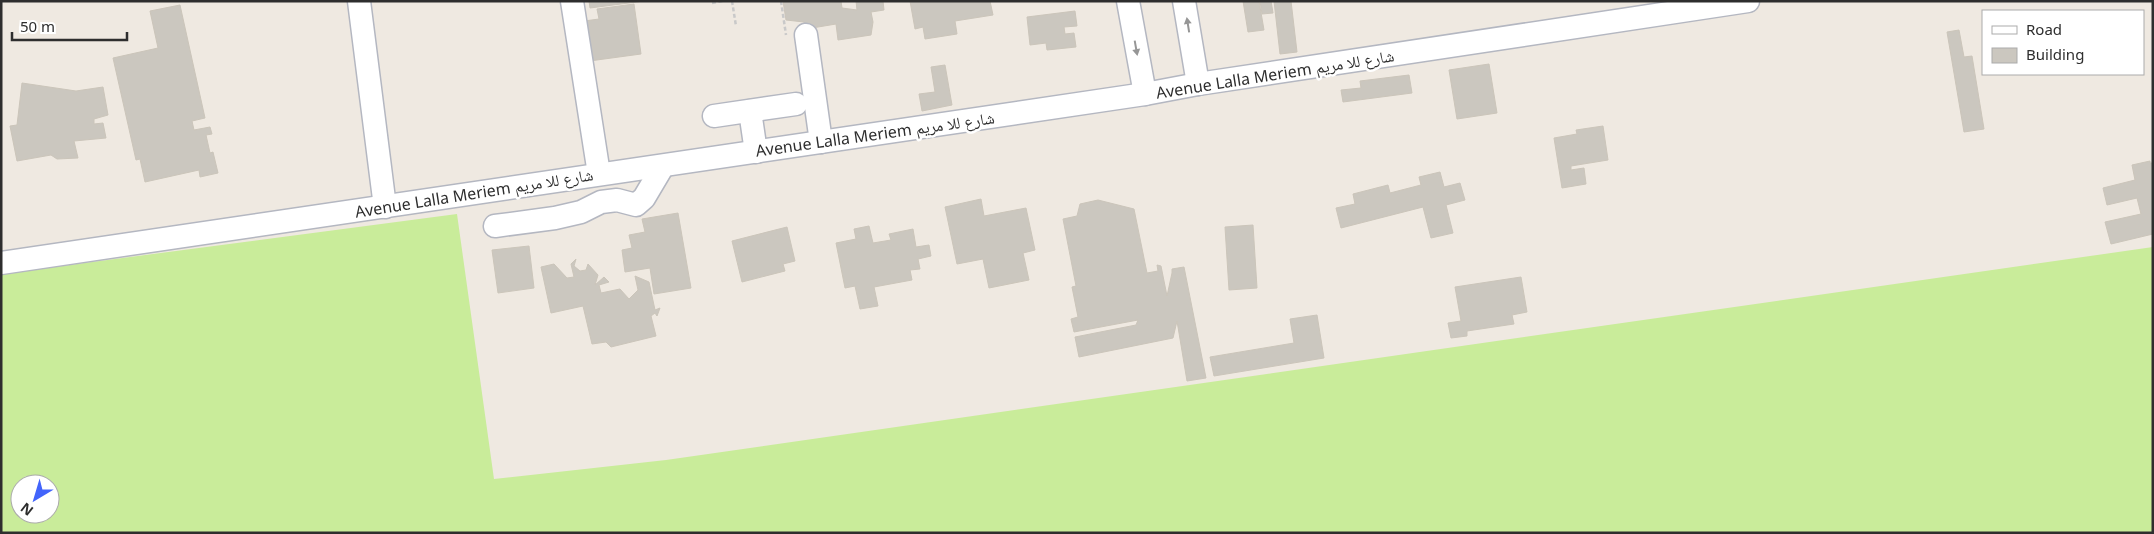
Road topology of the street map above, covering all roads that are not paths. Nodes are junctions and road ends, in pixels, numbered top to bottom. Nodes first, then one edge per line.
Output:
1 (359, 1) edge
2 (572, 1) edge
3 (1128, 1) edge
4 (1184, 1) edge
5 (1748, 1) edge
6 (806, 35) dead end
7 (1198, 84) junction
8 (1145, 94) junction
9 (796, 104) dead end
10 (750, 111) junction
11 (714, 116) dead end
12 (821, 142) junction
13 (756, 152) junction
14 (663, 166) junction
15 (599, 174) junction
16 (550, 182) junction
17 (385, 207) junction
18 (582, 212) junction
19 (495, 226) dead end
20 (1, 263) edge

1 - 17 street
2 - 15 street
3 -> 8 street
7 -> 4 street
5 - 7 street, Avenue Lalla Meriem شارع للا مريم
6 - 12 street
7 - 8 street, Avenue Lalla Meriem شارع للا مريم
8 - 12 street, Avenue Lalla Meriem شارع للا مريم
9 - 10 street
10 - 11 street
10 - 13 street
12 - 13 street, Avenue Lalla Meriem شارع للا مريم
13 - 14 street, Avenue Lalla Meriem شارع للا مريم
14 - 15 street, Avenue Lalla Meriem شارع للا مريم
14 - 18 street
15 - 16 street, Avenue Lalla Meriem شارع للا مريم
16 - 17 street, Avenue Lalla Meriem شارع للا مريم
16 - 18 street
17 - 20 street, Avenue Lalla Meriem شارع للا مريم
18 - 19 street

